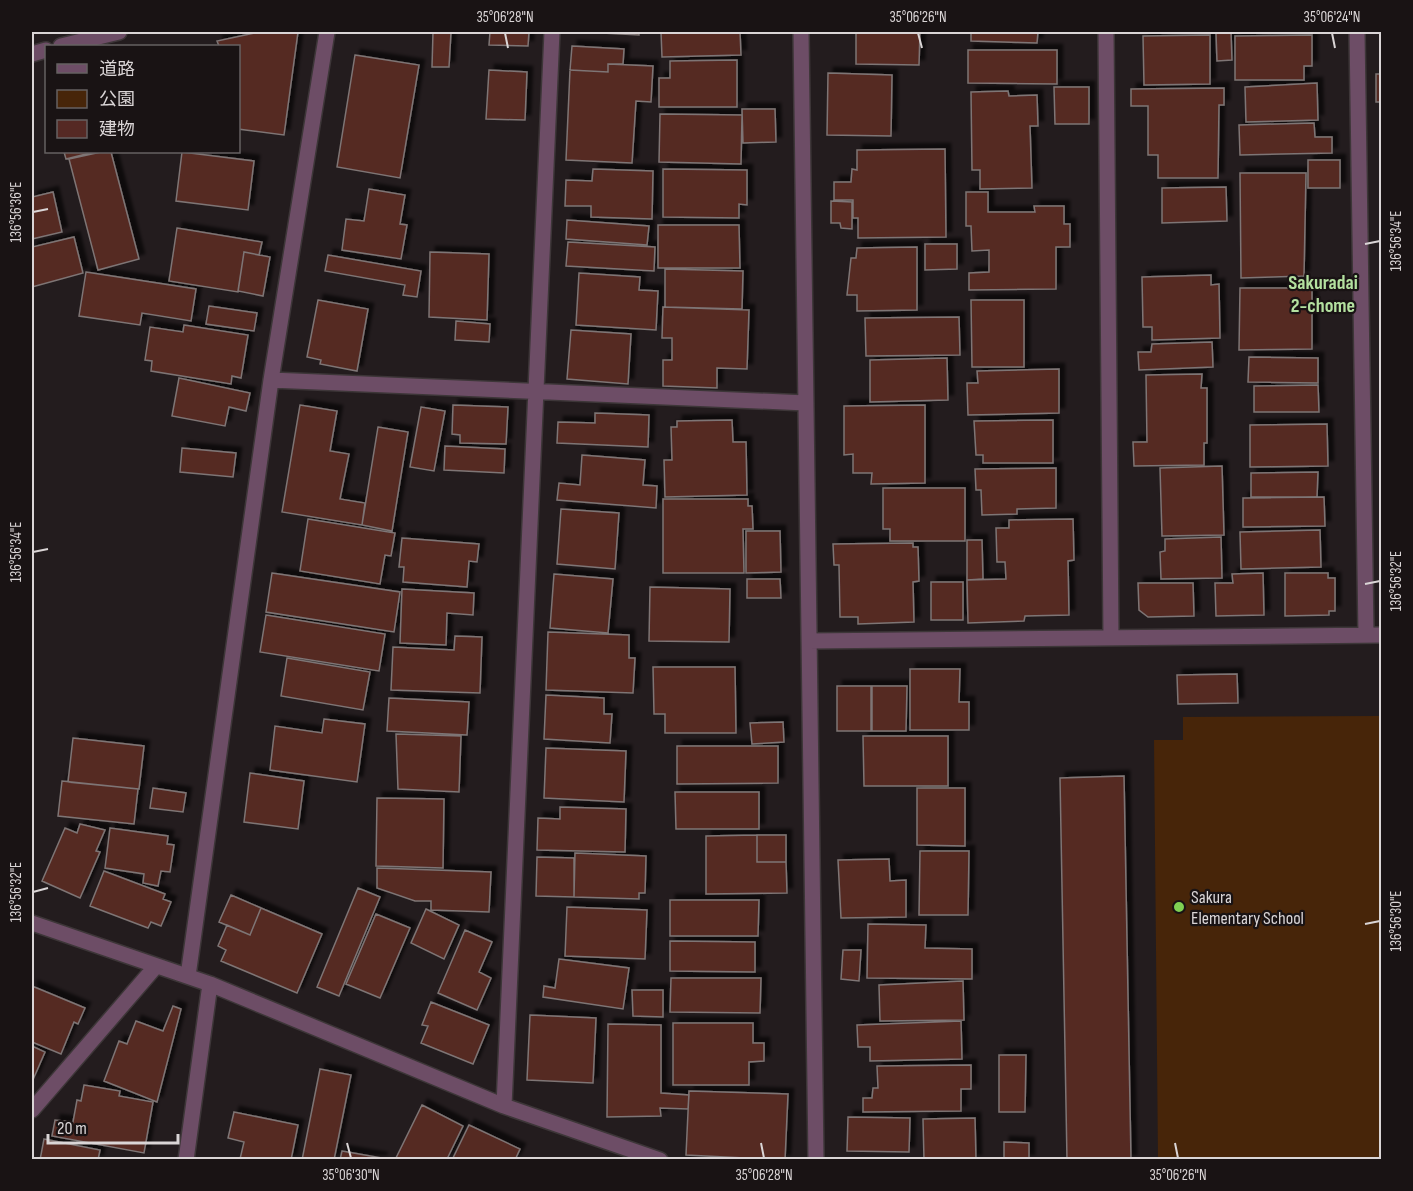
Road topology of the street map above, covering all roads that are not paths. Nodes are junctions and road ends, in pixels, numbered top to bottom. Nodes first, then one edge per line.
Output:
1 (119, 32) edge
2 (327, 32) edge
3 (552, 32) edge
4 (801, 32) edge
5 (1106, 32) edge
6 (1357, 32) edge
7 (65, 45) edge
8 (271, 380) junction
9 (536, 391) junction
10 (806, 403) junction
11 (1365, 635) junction
12 (1382, 635) edge
13 (1111, 638) junction
14 (809, 641) junction
15 (32, 923) edge
16 (156, 966) junction
17 (188, 976) junction
18 (210, 984) junction
19 (504, 1106) junction
20 (32, 1110) edge
21 (186, 1160) edge
22 (660, 1160) edge
23 (816, 1160) edge

1 - 7 street
2 - 8 street
3 - 9 street
4 - 10 street
5 - 13 street
6 - 11 street
8 - 9 street
8 - 17 street
9 - 10 street
9 - 19 street
10 - 14 street
11 - 12 street
11 - 13 street
13 - 14 street
14 - 23 street
15 - 16 street
16 - 17 street
16 - 20 street
17 - 18 street
18 - 19 street
18 - 21 street
19 - 22 street

